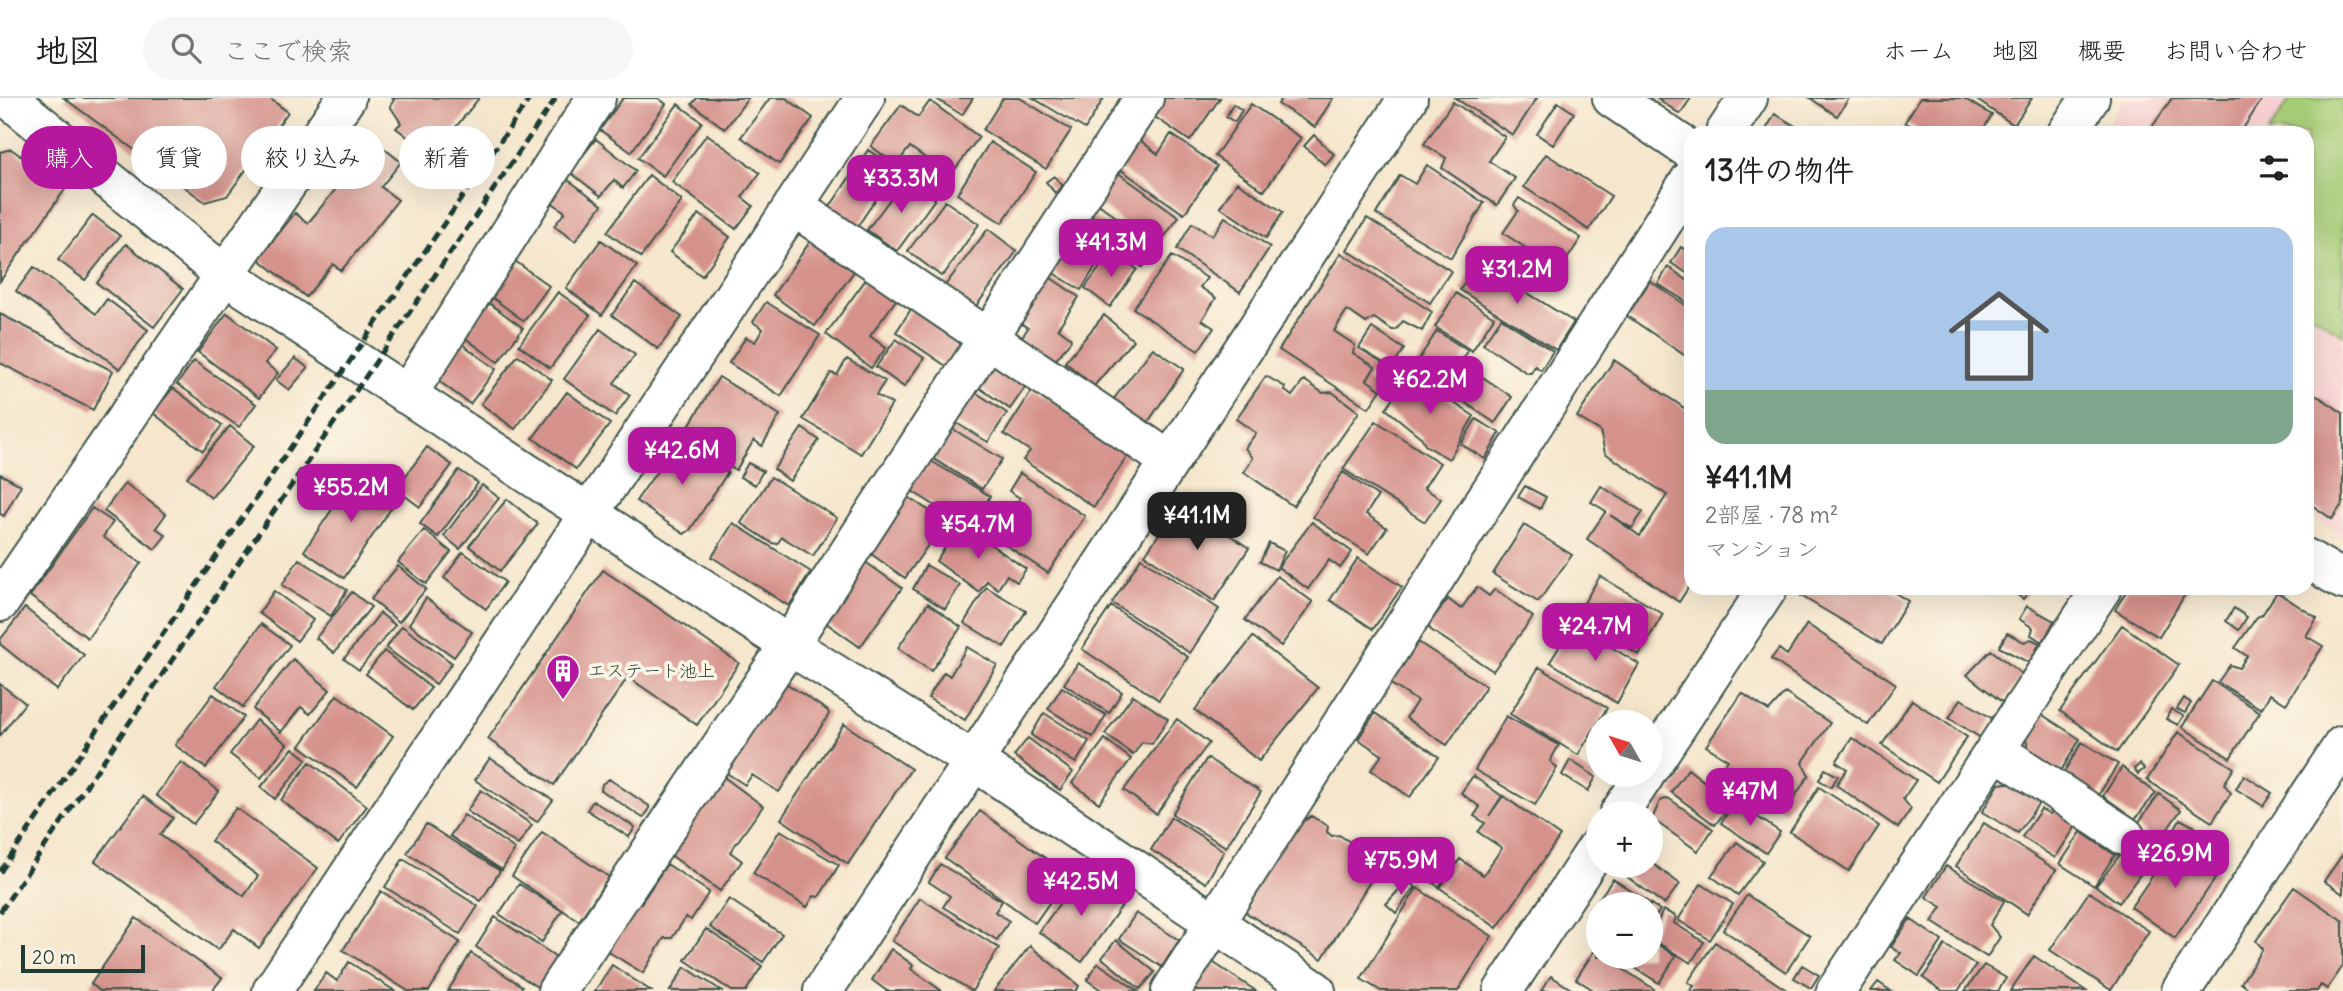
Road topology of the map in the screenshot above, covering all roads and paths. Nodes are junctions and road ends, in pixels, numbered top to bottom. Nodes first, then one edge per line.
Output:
1 (8, 98) edge
2 (346, 98) edge
3 (596, 98) edge
4 (864, 98) edge
5 (1144, 98) edge
6 (1408, 98) edge
7 (1612, 98) edge
8 (1748, 98) edge
9 (2090, 98) edge
10 (1730, 126) edge
11 (2072, 126) edge
12 (1684, 146) edge
13 (1684, 189) edge
14 (793, 206) junction
15 (225, 275) junction
16 (988, 337) junction
17 (408, 395) junction
18 (1171, 460) junction
19 (588, 514) junction
20 (2314, 563) edge
21 (2343, 580) edge
22 (1763, 595) edge
23 (2097, 595) edge
24 (0, 602) edge
25 (789, 645) junction
26 (2343, 745) edge
27 (1663, 747) edge
28 (1995, 750) junction
29 (974, 761) junction
30 (2125, 836) dead end
31 (1586, 864) edge
32 (1215, 925) junction
33 (272, 991) edge
34 (557, 991) edge
35 (823, 991) edge
36 (1171, 991) edge
37 (1316, 991) edge
38 (1503, 991) edge
39 (1836, 991) edge
40 (2181, 991) edge

1 - 15 street
2 - 15 street
3 - 17 street
4 - 14 street
5 - 16 street
6 - 18 street
7 - 12 street
8 - 10 street
9 - 11 street
13 - 32 street
14 - 16 street
14 - 19 street
15 - 17 street
15 - 24 street
16 - 18 street
16 - 25 street
17 - 19 street
18 - 29 street
19 - 25 street
19 - 33 street
20 - 21 street
22 - 27 street
23 - 28 street
25 - 29 street
25 - 34 street
26 - 40 street
28 - 30 street
28 - 39 street
29 - 32 street
29 - 35 street
31 - 38 street
32 - 36 street
32 - 37 street

